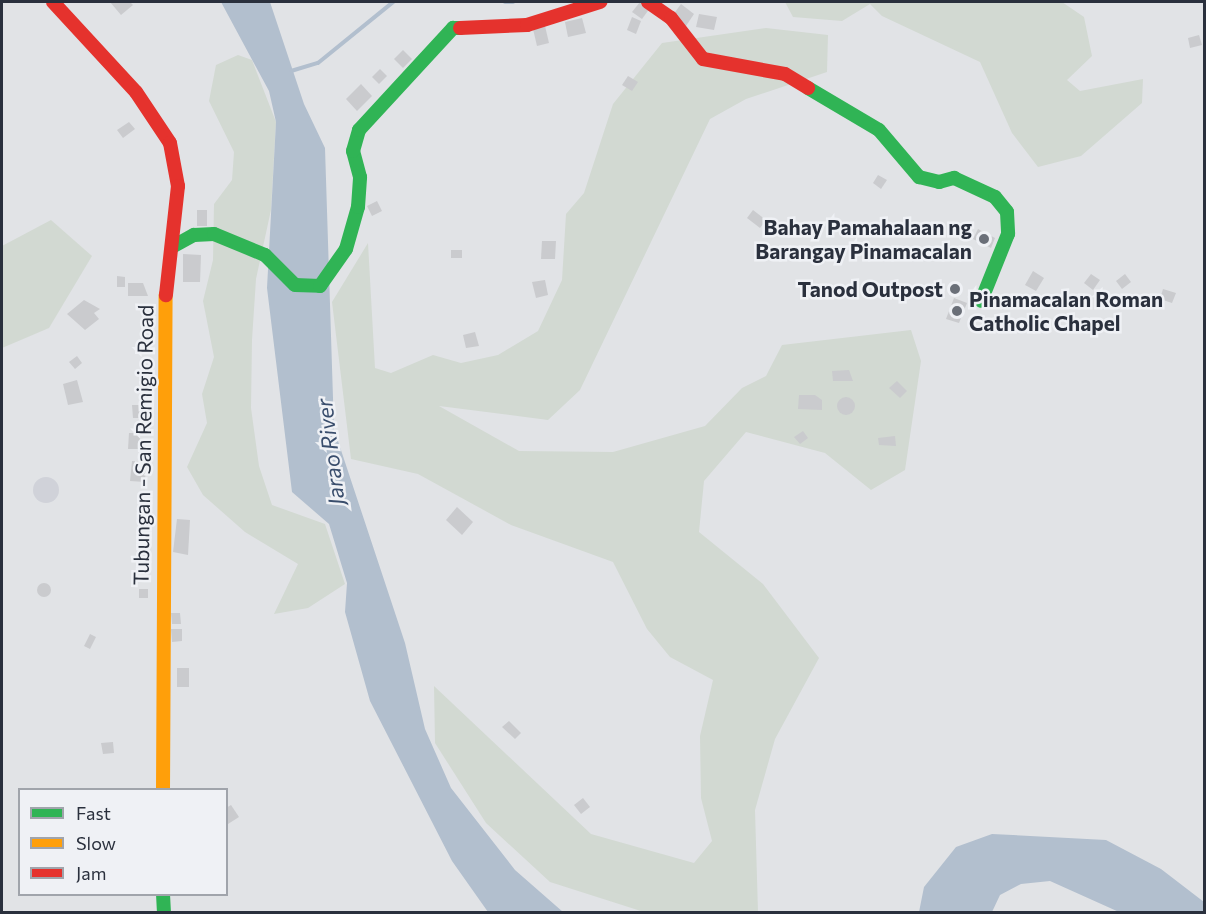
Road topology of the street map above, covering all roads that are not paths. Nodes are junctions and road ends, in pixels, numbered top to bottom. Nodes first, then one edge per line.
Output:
1 (53, 2) edge
2 (600, 2) edge
3 (648, 2) edge
4 (172, 247) junction
5 (981, 301) dead end
6 (163, 788) edge
7 (163, 896) edge
8 (164, 912) edge

1 - 4 street, Tubungan - San Remigio Road
2 - 4 street
3 - 5 street
4 - 6 street, Tubungan - San Remigio Road
7 - 8 street

